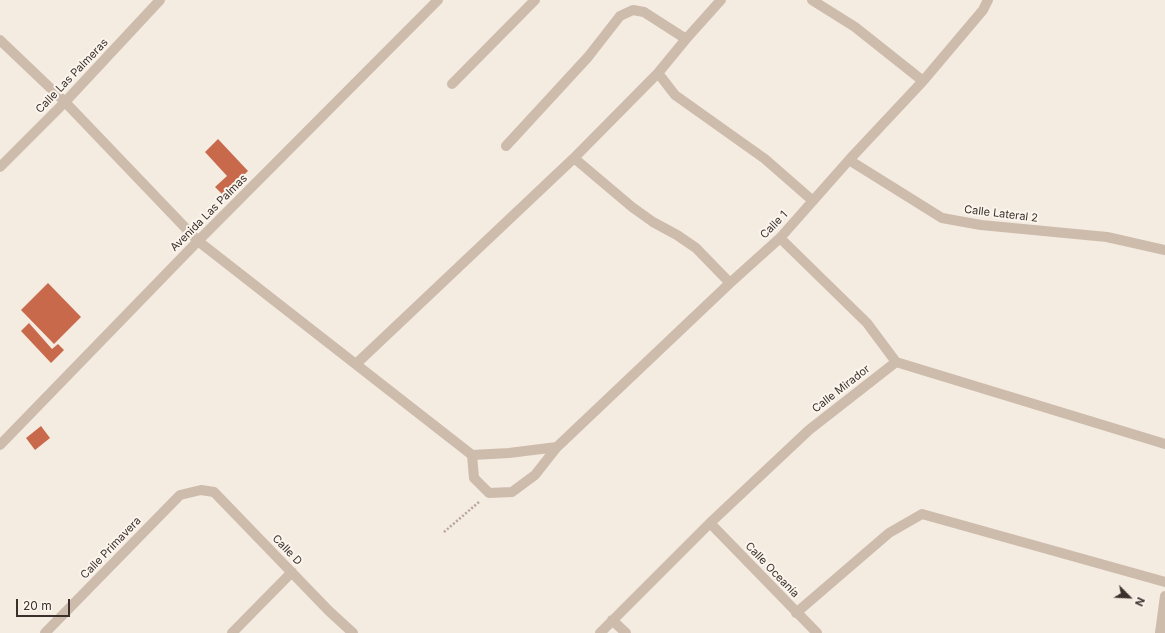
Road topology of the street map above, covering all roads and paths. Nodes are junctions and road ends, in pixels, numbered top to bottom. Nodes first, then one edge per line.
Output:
1 (160, 0) edge
2 (438, 0) edge
3 (535, 0) edge
4 (721, 0) edge
5 (812, 0) edge
6 (988, 0) edge
7 (686, 39) junction
8 (0, 40) edge
9 (658, 74) junction
10 (923, 81) junction
11 (452, 84) dead end
12 (65, 102) junction
13 (506, 146) dead end
14 (574, 158) junction
15 (849, 160) junction
16 (0, 167) edge
17 (813, 201) junction
18 (780, 238) junction
19 (198, 241) junction
20 (1165, 250) edge
21 (730, 283) junction
22 (896, 362) junction
23 (356, 364) junction
24 (1165, 444) edge
25 (0, 445) edge
26 (557, 447) junction
27 (472, 455) junction
28 (201, 490) joint
29 (489, 493) junction
30 (710, 523) junction
31 (444, 532) dead end
32 (292, 572) junction
33 (1165, 582) edge
34 (1165, 596) edge
35 (796, 613) junction
36 (612, 620) junction
37 (45, 633) edge
38 (232, 633) edge
39 (353, 633) edge
40 (600, 633) edge
41 (626, 633) edge
42 (817, 633) edge
43 (1160, 633) edge

1 - 12 street, Calle Las Palmeras
2 - 19 street, Avenida Las Palmas
3 - 11 street
4 - 7 street
5 - 10 street
6 - 10 street, Calle 1
7 - 9 street
7 - 13 street
8 - 12 street
9 - 14 street
9 - 17 street
10 - 15 street, Calle 1
12 - 16 street, Calle Las Palmeras
12 - 19 street
14 - 21 street
14 - 23 street
15 - 17 street, Calle 1
15 - 20 street, Calle Lateral 2
17 - 18 street, Calle 1
18 - 21 street, Calle 1
18 - 22 street
19 - 23 street
19 - 25 street, Avenida Las Palmas
21 - 26 street, Calle 1
22 - 24 street
22 - 30 street, Calle Mirador
23 - 27 street
26 - 27 street
26 - 29 street, Calle 1
27 - 29 street
28 - 32 street, Calle D
28 - 37 street, Calle Primavera
29 - 31 path
30 - 35 street, Calle Oceanía
30 - 36 street, Calle Mirador
32 - 38 street
32 - 39 street, Calle D
33 - 35 street
34 - 43 street
35 - 42 street, Calle Oceanía
36 - 40 street, Calle Mirador
36 - 41 street

